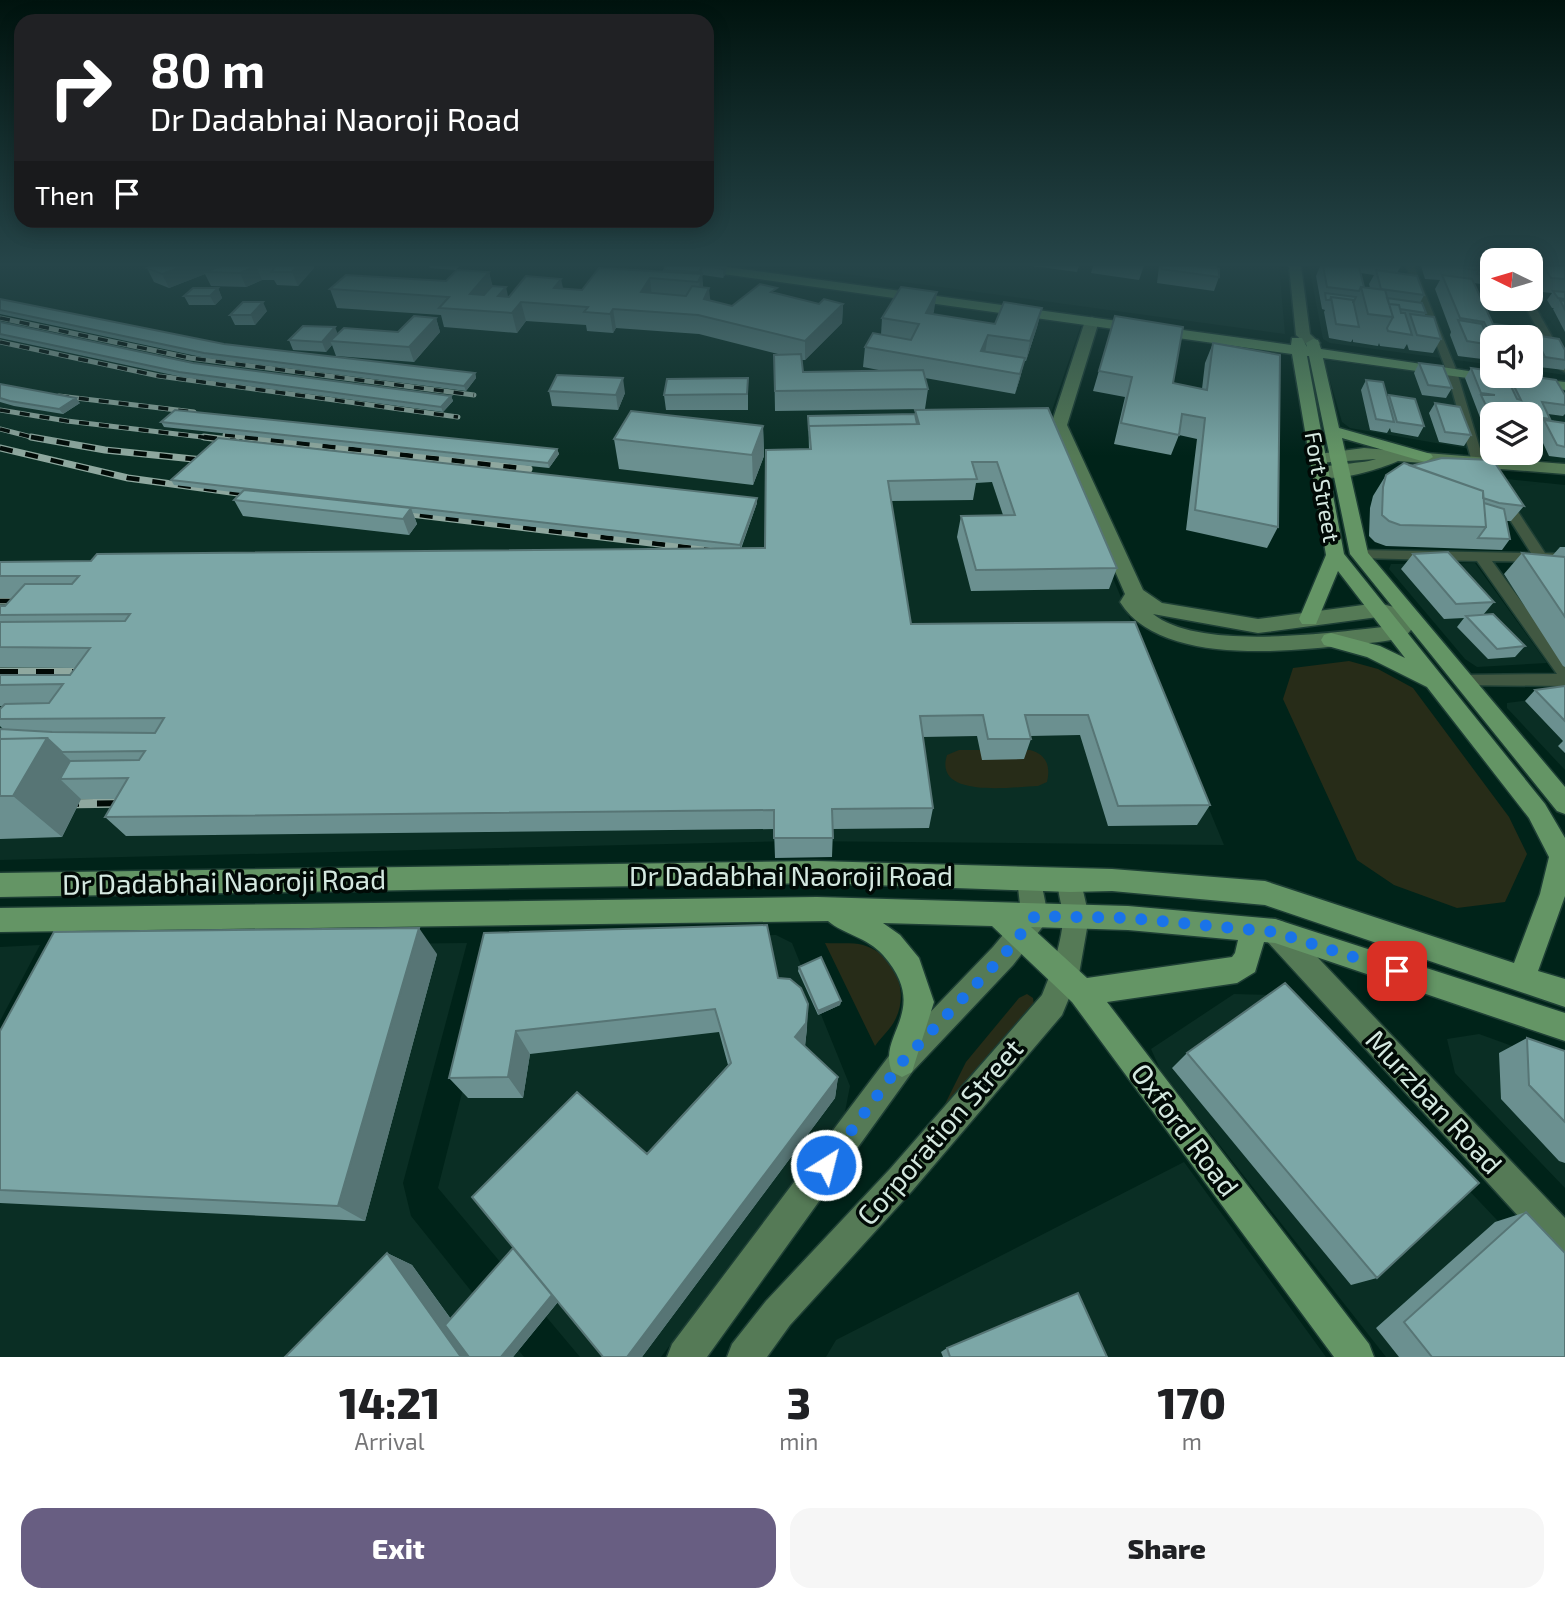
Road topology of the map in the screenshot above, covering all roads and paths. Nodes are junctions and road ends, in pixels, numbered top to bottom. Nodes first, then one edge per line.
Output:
1 (1089, 329) edge
2 (1166, 329) edge
3 (1196, 329) edge
4 (1303, 329) edge
5 (1435, 329) edge
6 (1543, 329) edge
7 (1305, 345) junction
8 (1450, 367) junction
9 (1480, 368) edge
10 (1565, 369) edge
11 (1543, 374) edge
12 (1565, 377) edge
13 (1565, 386) edge
14 (1332, 431) junction
15 (1425, 457) junction
16 (1478, 461) junction
17 (1338, 464) junction
18 (1318, 465) junction
19 (1565, 468) edge
20 (1359, 554) junction
21 (1335, 555) junction
22 (1480, 555) junction
23 (1541, 557) junction
24 (1565, 558) edge
25 (1135, 594) junction
26 (1378, 610) junction
27 (1309, 619) junction
28 (1404, 625) junction
29 (1331, 640) junction
30 (1565, 674) edge
31 (1565, 680) edge
32 (1464, 681) junction
33 (1435, 683) junction
34 (1565, 804) edge
35 (1030, 879) junction
36 (1070, 881) junction
37 (0, 885) edge
38 (817, 909) junction
39 (1076, 917) junction
40 (0, 920) edge
41 (1018, 921) junction
42 (1264, 930) junction
43 (1522, 978) junction
44 (1073, 983) junction
45 (1565, 994) edge
46 (1555, 1023) edge
47 (902, 1062) junction
48 (1565, 1242) edge
49 (685, 1357) edge
50 (745, 1357) edge
51 (1356, 1357) edge

1 - 25 main road
2 - 7 main road
3 - 7 main road
4 - 7 main road
5 - 8 street
6 - 10 street
7 - 8 main road
7 - 14 main road, Fort Street
7 - 18 main road, Fort Street
8 - 9 main road
8 - 13 main road
8 - 16 street
11 - 12 main road
14 - 15 main road
14 - 17 main road, Fort Street
15 - 16 main road
15 - 17 main road
16 - 19 main road
16 - 23 street
17 - 18 main road
17 - 20 main road, Fort Street
18 - 21 main road, Fort Street
20 - 22 street
20 - 28 main road, Fort Street
21 - 26 main road, Fort Street
21 - 27 main road
22 - 23 street
22 - 30 street
23 - 24 street
25 - 27 main road
25 - 29 main road
26 - 27 main road
26 - 28 main road, Fort Street
28 - 29 main road
28 - 32 main road
28 - 33 main road, Fort Street
29 - 33 main road
31 - 32 street
32 - 34 main road
33 - 43 main road, Fort Street
35 - 36 main road, Dr Dadabhai Naoroji Road
35 - 37 main road, Dr Dadabhai Naoroji Road
35 - 41 main road
36 - 39 main road, Corporation Street
36 - 43 main road, Dr Dadabhai Naoroji Road
38 - 40 main road, Dr Dadabhai Naoroji Road
38 - 41 main road, Dr Dadabhai Naoroji Road
38 - 47 main road
39 - 41 main road, Dr Dadabhai Naoroji Road
39 - 42 main road, Dr Dadabhai Naoroji Road
39 - 44 main road, Corporation Street
41 - 44 main road, Oxford Road
41 - 47 main road
42 - 44 main road
42 - 46 main road, Dr Dadabhai Naoroji Road
42 - 48 main road, Murzban Road
43 - 45 main road, Dr Dadabhai Naoroji Road
43 - 46 main road
44 - 50 main road, Corporation Street
44 - 51 main road, Oxford Road
45 - 46 main road
47 - 49 main road

